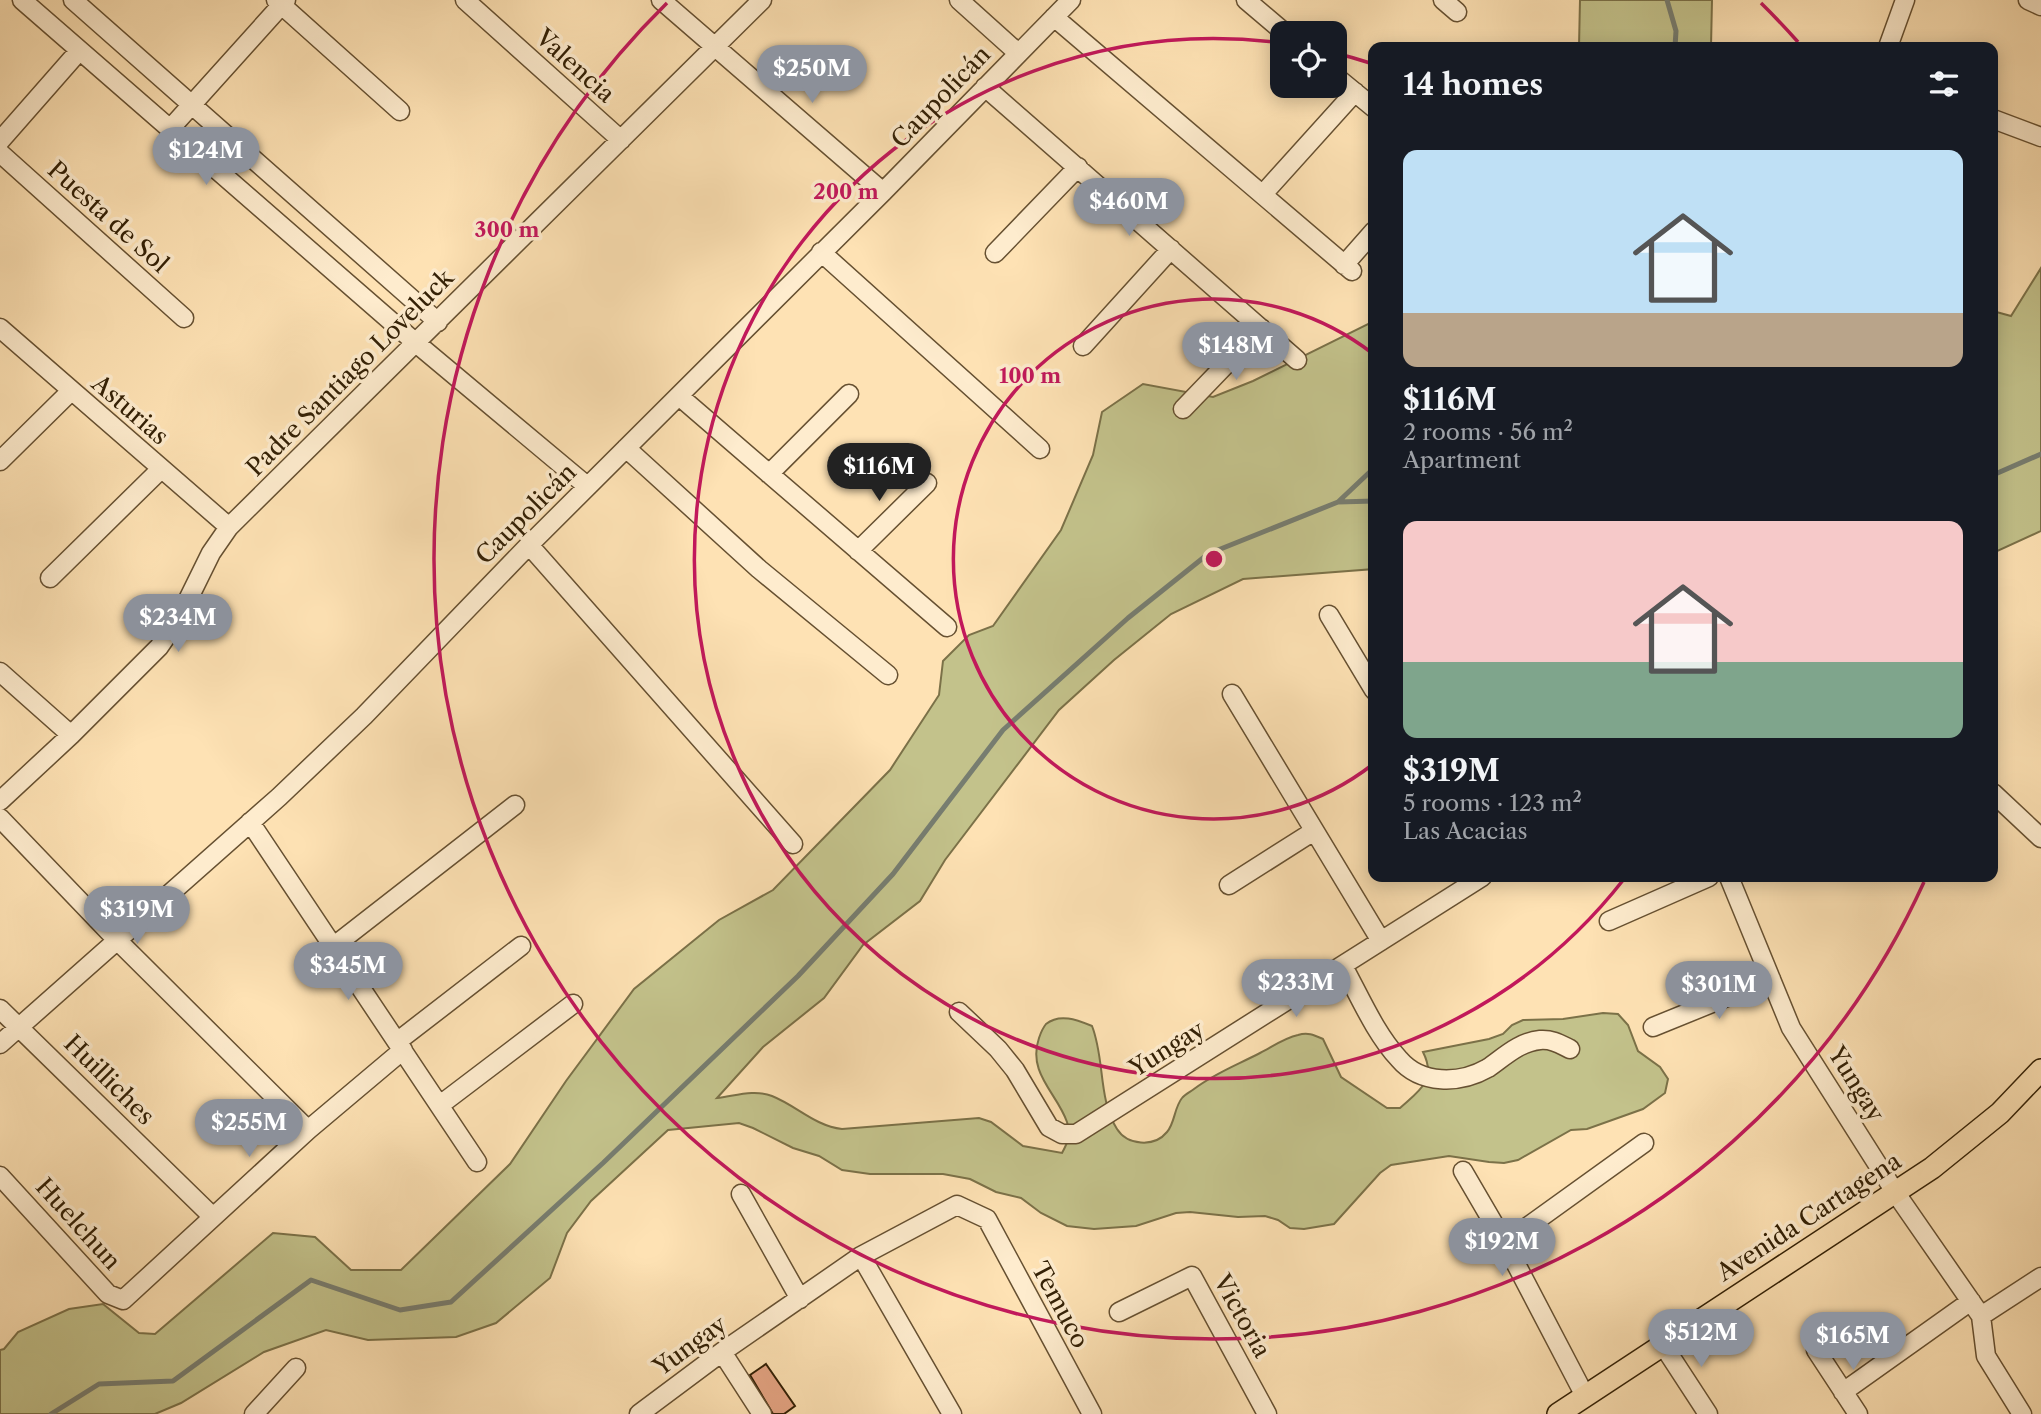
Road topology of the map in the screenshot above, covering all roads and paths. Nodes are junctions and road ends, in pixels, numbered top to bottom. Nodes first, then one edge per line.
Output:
1 (22, 0) edge
2 (73, 0) edge
3 (465, 0) edge
4 (661, 0) edge
5 (762, 0) edge
6 (959, 0) edge
7 (1071, 0) edge
8 (1246, 0) edge
9 (1443, 0) edge
10 (1905, 0) edge
11 (2028, 0) edge
12 (281, 2) edge
13 (2041, 6) edge
14 (1457, 12) dead end
15 (1054, 17) junction
16 (1271, 21) edge
17 (1890, 42) edge
18 (715, 48) junction
19 (79, 51) junction
20 (1018, 53) junction
21 (1347, 86) edge
22 (985, 87) junction
23 (1355, 92) junction
24 (1368, 103) edge
25 (190, 104) junction
26 (400, 111) dead end
27 (1998, 121) edge
28 (169, 130) junction
29 (2041, 137) edge
30 (621, 140) junction
31 (0, 141) edge
32 (0, 153) edge
33 (1078, 167) junction
34 (883, 192) junction
35 (1263, 194) junction
36 (1368, 240) edge
37 (1171, 249) junction
38 (821, 252) junction
39 (995, 253) dead end
40 (184, 318) dead end
41 (438, 323) junction
42 (0, 328) edge
43 (1261, 328) junction
44 (416, 343) junction
45 (1083, 346) dead end
46 (1297, 360) dead end
47 (71, 391) junction
48 (849, 394) dead end
49 (680, 396) junction
50 (1183, 409) dead end
51 (626, 448) junction
52 (1040, 449) dead end
53 (0, 461) edge
54 (161, 469) junction
55 (769, 474) junction
56 (927, 483) dead end
57 (587, 486) junction
58 (229, 527) junction
59 (529, 544) junction
60 (858, 551) junction
61 (50, 578) dead end
62 (1329, 615) dead end
63 (947, 627) dead end
64 (0, 672) edge
65 (888, 675) dead end
66 (1368, 680) edge
67 (1232, 694) dead end
68 (71, 735) junction
69 (1998, 798) edge
70 (0, 801) edge
71 (515, 805) dead end
72 (0, 818) edge
73 (250, 822) junction
74 (1314, 831) junction
75 (2041, 838) edge
76 (793, 844) dead end
77 (1474, 882) edge
78 (1698, 882) edge
79 (1731, 882) edge
80 (1229, 885) dead end
81 (1609, 921) dead end
82 (116, 939) junction
83 (1381, 941) junction
84 (334, 946) junction
85 (521, 946) dead end
86 (1343, 966) junction
87 (1771, 979) junction
88 (573, 1004) dead end
89 (0, 1009) edge
90 (959, 1012) dead end
91 (19, 1026) junction
92 (1653, 1027) dead end
93 (0, 1044) edge
94 (400, 1046) junction
95 (1570, 1049) dead end
96 (2041, 1070) edge
97 (440, 1105) junction
98 (308, 1130) junction
99 (1644, 1143) dead end
100 (477, 1161) dead end
101 (1463, 1171) dead end
102 (0, 1176) edge
103 (1895, 1192) junction
104 (741, 1194) dead end
105 (213, 1217) junction
106 (987, 1219) joint
107 (1505, 1243) junction
108 (861, 1256) junction
109 (2041, 1277) edge
110 (800, 1299) junction
111 (1976, 1308) junction
112 (1119, 1312) dead end
113 (1663, 1345) junction
114 (1816, 1350) dead end
115 (722, 1353) junction
116 (296, 1368) dead end
117 (1843, 1392) junction
118 (1585, 1396) junction
119 (254, 1414) edge
120 (639, 1414) edge
121 (762, 1414) edge
122 (952, 1414) edge
123 (1092, 1414) edge
124 (1267, 1414) edge
125 (1558, 1414) edge
126 (1708, 1414) edge
127 (1858, 1414) edge
128 (2022, 1414) edge

1 - 19 street
2 - 25 street
3 - 30 street, Valencia
4 - 18 street
5 - 18 street, Padre Santiago Loveluck
6 - 20 street
7 - 15 street, Caupolicán
8 - 16 street
9 - 14 street
10 - 17 street
11 - 13 street
12 - 25 street
12 - 26 street
15 - 20 street, Caupolicán
15 - 35 street
18 - 30 street, Padre Santiago Loveluck
18 - 34 street
19 - 28 street
19 - 31 street
20 - 22 street, Caupolicán
21 - 23 street
22 - 33 street
22 - 34 street, Caupolicán
23 - 24 street
23 - 35 street
25 - 28 street
25 - 41 street
27 - 29 street
28 - 44 street
30 - 41 street, Padre Santiago Loveluck
32 - 40 street, Puesta de Sol
33 - 37 street
33 - 39 street
34 - 38 street, Caupolicán
35 - 36 street
37 - 43 street
37 - 45 street
38 - 49 street, Caupolicán
38 - 52 street
41 - 44 street, Padre Santiago Loveluck
42 - 47 street, Asturias
43 - 46 street
43 - 50 street
44 - 57 street
44 - 58 street, Padre Santiago Loveluck
47 - 53 street
47 - 54 street, Asturias
48 - 55 street
49 - 51 street, Caupolicán
49 - 55 street
51 - 57 street, Caupolicán
51 - 65 street
54 - 58 street, Asturias
54 - 61 street
55 - 60 street
56 - 60 street
57 - 59 street, Caupolicán
58 - 68 street, Padre Santiago Loveluck
59 - 73 street, Caupolicán
59 - 76 street
60 - 63 street
62 - 66 street
64 - 68 street
67 - 74 street
68 - 70 street, Padre Santiago Loveluck
69 - 75 street
71 - 84 street
72 - 82 street
73 - 82 street, Caupolicán
73 - 84 street
74 - 80 street
74 - 83 street
77 - 83 street, Yungay
78 - 81 street
79 - 87 street, Yungay
82 - 91 street, Caupolicán
82 - 98 street
83 - 86 street, Yungay
84 - 94 street
85 - 94 street
86 - 90 street, Yungay
86 - 95 street
87 - 92 street
87 - 103 street, Yungay
88 - 97 street
89 - 91 street, Huilliches
91 - 93 street, Caupolicán
91 - 105 street, Huilliches
94 - 97 street
94 - 98 street
96 - 103 main road, Avenida Cartagena
97 - 100 street
98 - 105 street
99 - 107 street
101 - 107 street
102 - 105 street, Huelchun
103 - 111 street, Yungay
103 - 113 main road, Avenida Cartagena
104 - 110 street
106 - 108 street, Yungay
106 - 123 street, Temuco
107 - 118 street
108 - 110 street, Yungay
108 - 122 street
109 - 111 street
110 - 115 street, Yungay
111 - 117 street
111 - 128 street, Yungay
112 - 124 street, Victoria
113 - 118 main road, Avenida Cartagena
113 - 126 street
114 - 117 street
115 - 120 street, Yungay
115 - 121 street
116 - 119 street
117 - 127 street
118 - 125 main road, Avenida Cartagena

